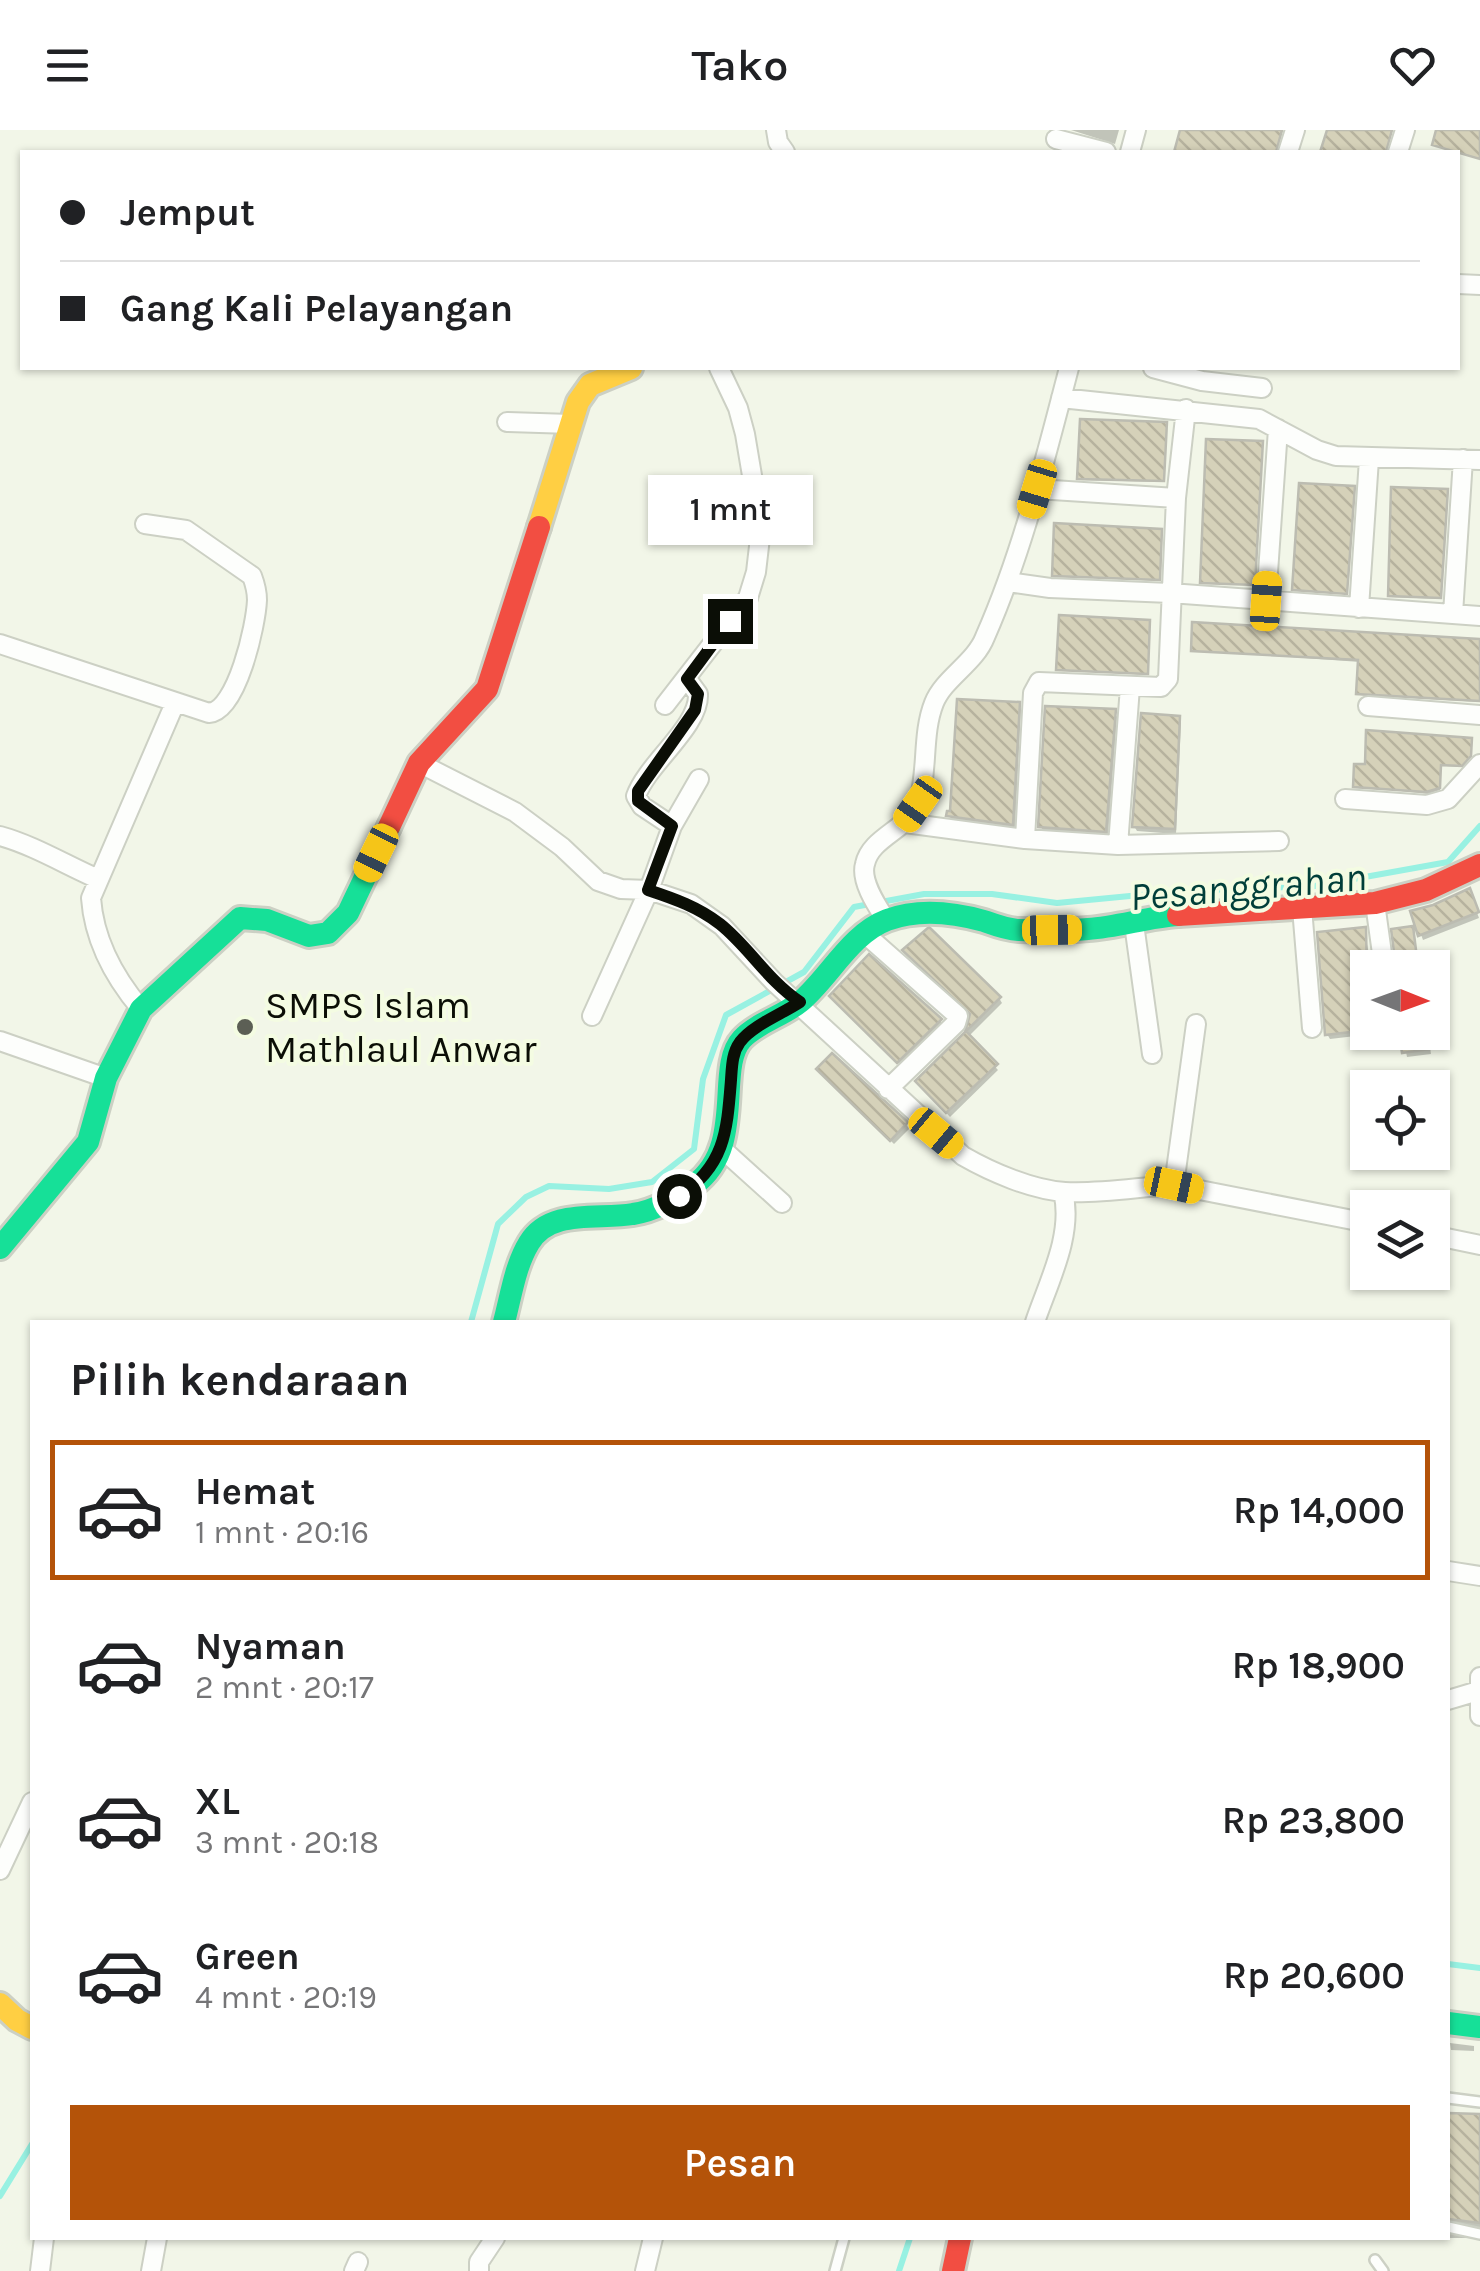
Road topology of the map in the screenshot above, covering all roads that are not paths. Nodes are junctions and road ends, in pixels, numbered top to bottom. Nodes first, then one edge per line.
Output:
1 (1056, 139) dead end
2 (1098, 150) edge
3 (626, 370) edge
4 (720, 370) edge
5 (1068, 370) edge
6 (1161, 370) edge
7 (1262, 388) dead end
8 (1061, 398) junction
9 (1186, 409) junction
10 (506, 422) dead end
11 (571, 424) junction
12 (1278, 430) junction
13 (1369, 459) junction
14 (1472, 459) edge
15 (1037, 489) junction
16 (1176, 498) junction
17 (145, 524) dead end
18 (1008, 582) junction
19 (1170, 593) junction
20 (1266, 601) junction
21 (1359, 608) junction
22 (1453, 614) junction
23 (1480, 616) edge
24 (0, 644) edge
25 (687, 679) junction
26 (1130, 687) junction
27 (176, 702) junction
28 (664, 705) dead end
29 (1368, 706) dead end
30 (1480, 715) edge
31 (419, 763) junction
32 (1480, 764) edge
33 (699, 779) dead end
34 (1346, 800) dead end
35 (905, 823) junction
36 (672, 826) junction
37 (0, 836) edge
38 (1025, 839) junction
39 (1280, 841) dead end
40 (1118, 846) junction
41 (1480, 865) edge
42 (98, 879) junction
43 (648, 890) junction
44 (1374, 903) junction
45 (1302, 908) junction
46 (883, 914) junction
47 (1134, 924) junction
48 (866, 934) junction
49 (1381, 950) edge
50 (795, 1000) junction
51 (141, 1010) junction
52 (592, 1016) dead end
53 (1196, 1024) dead end
54 (1312, 1028) dead end
55 (0, 1042) edge
56 (1152, 1054) dead end
57 (106, 1078) junction
58 (888, 1088) junction
59 (720, 1148) junction
60 (1174, 1185) junction
61 (1064, 1192) junction
62 (782, 1203) dead end
63 (1350, 1219) edge
64 (1450, 1239) edge
65 (1480, 1245) edge
66 (0, 1248) edge
67 (505, 1320) edge
68 (1035, 1320) edge
69 (1450, 1570) edge
70 (1480, 1576) edge
71 (1479, 1684) edge
72 (1450, 1699) edge
73 (1480, 1716) edge
74 (30, 1806) edge
75 (0, 1870) edge
76 (0, 2004) edge
77 (1450, 2023) edge
78 (30, 2027) edge
79 (1480, 2027) edge
80 (1450, 2098) edge
81 (1480, 2102) edge
82 (1450, 2227) edge
83 (1480, 2234) edge
84 (44, 2240) edge
85 (157, 2240) edge
86 (493, 2240) edge
87 (653, 2240) edge
88 (843, 2240) edge
89 (960, 2240) edge
90 (1375, 2260) dead end
91 (40, 2271) edge
92 (152, 2271) edge
93 (479, 2271) edge
94 (645, 2271) edge
95 (834, 2271) edge
96 (953, 2271) edge
97 (1383, 2271) edge

1 - 2 street
3 - 11 street
4 - 25 street
5 - 8 street
6 - 7 street
8 - 9 street
8 - 15 street
9 - 12 street
9 - 16 street
10 - 11 street
11 - 31 street
12 - 13 street
12 - 20 street
13 - 14 street
13 - 21 street
14 - 22 street
15 - 16 street
15 - 18 street
16 - 19 street
17 - 27 street
18 - 19 street
18 - 35 street
19 - 20 street
19 - 26 street
20 - 21 street
21 - 22 street
22 - 23 street
24 - 27 street
25 - 28 street
25 - 36 street
26 - 38 street
26 - 40 street
27 - 42 street
29 - 30 street
31 - 43 street
31 - 51 street
32 - 34 street
33 - 36 street
35 - 38 street
35 - 46 street
36 - 43 street
37 - 42 street
38 - 40 street
39 - 40 street
41 - 44 street
42 - 51 street
43 - 50 street
43 - 52 street
44 - 45 street
44 - 49 street
45 - 47 street
45 - 54 street
46 - 47 street
46 - 48 street
47 - 56 street
48 - 50 street
48 - 58 street
50 - 58 street
50 - 59 street
51 - 57 street
53 - 60 street
55 - 57 street
57 - 66 street
58 - 61 street
59 - 62 street
59 - 67 street
60 - 61 street
60 - 63 street
61 - 68 street
64 - 65 street
69 - 70 street
71 - 72 street
71 - 73 street
74 - 75 street
76 - 78 street
77 - 79 street
80 - 81 lane
82 - 83 lane
84 - 91 street
85 - 92 street
86 - 93 street
87 - 94 street
88 - 95 lane
89 - 96 street
90 - 97 lane

